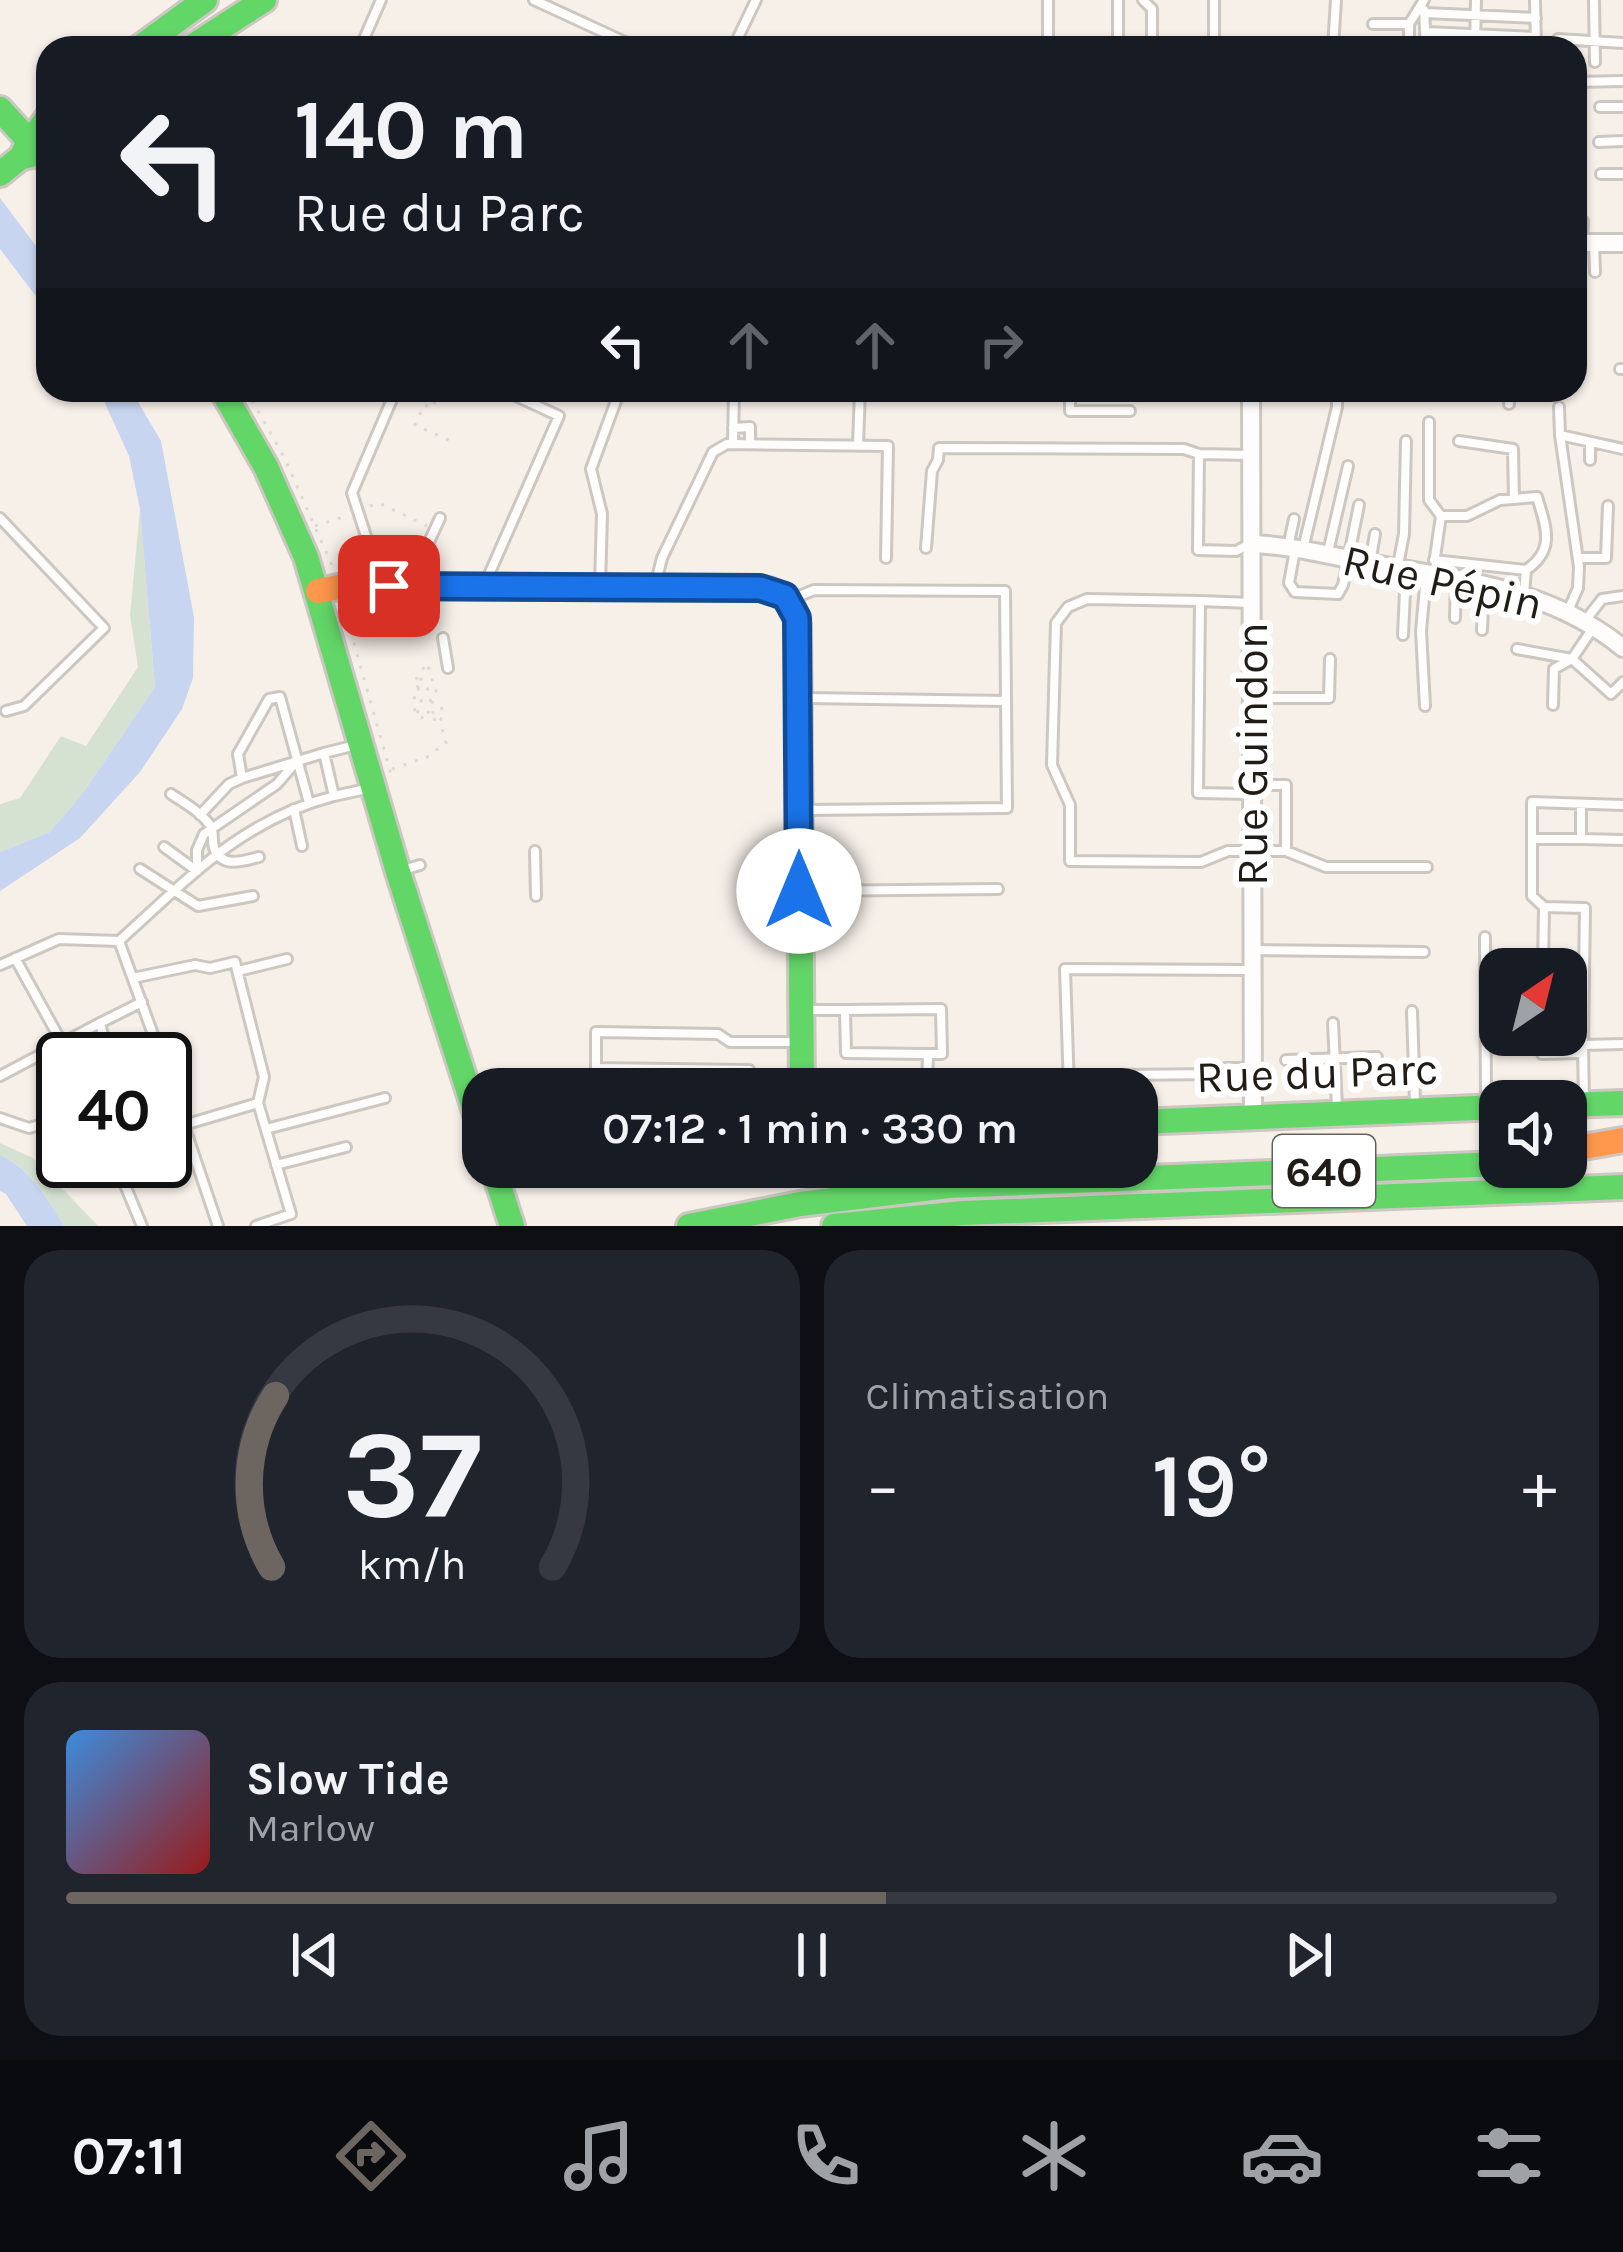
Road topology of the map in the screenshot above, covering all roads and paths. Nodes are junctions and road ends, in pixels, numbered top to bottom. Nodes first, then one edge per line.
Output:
1 (205, 0) edge
2 (264, 0) edge
3 (381, 0) edge
4 (534, 0) edge
5 (756, 0) edge
6 (1048, 0) edge
7 (1118, 0) edge
8 (1142, 0) edge
9 (1214, 0) edge
10 (1336, 0) edge
11 (1476, 0) edge
12 (1535, 0) edge
13 (1594, 0) edge
14 (1424, 5) edge
15 (1476, 15) junction
16 (1536, 18) junction
17 (1373, 24) dead end
18 (1409, 24) junction
19 (1426, 32) junction
20 (1475, 35) junction
21 (156, 36) edge
22 (208, 36) edge
23 (364, 36) edge
24 (612, 36) edge
25 (739, 36) edge
26 (1048, 36) edge
27 (1118, 36) edge
28 (1152, 36) edge
29 (1214, 36) edge
30 (1334, 36) edge
31 (1409, 36) edge
32 (1426, 36) edge
33 (1483, 36) edge
34 (1536, 36) edge
35 (1587, 41) edge
36 (1594, 41) junction
37 (1623, 43) edge
38 (1595, 62) dead end
39 (1623, 81) edge
40 (1587, 82) edge
41 (1600, 107) dead end
42 (1623, 107) edge
43 (0, 110) edge
44 (1623, 141) edge
45 (1599, 142) dead end
46 (31, 156) edge
47 (1601, 174) dead end
48 (1623, 174) edge
49 (1587, 243) edge
50 (1623, 243) edge
51 (1587, 252) edge
52 (1594, 272) dead end
53 (229, 402) edge
54 (391, 402) edge
55 (435, 402) edge
56 (529, 402) edge
57 (616, 402) edge
58 (734, 402) edge
59 (860, 402) edge
60 (1070, 402) edge
61 (1251, 402) edge
62 (1337, 402) edge
63 (1559, 407) dead end
64 (1130, 411) dead end
65 (1429, 422) dead end
66 (733, 428) junction
67 (1560, 435) junction
68 (1406, 441) dead end
69 (1459, 441) dead end
70 (453, 442) dead end
71 (1590, 442) junction
72 (734, 444) junction
73 (750, 444) junction
74 (858, 445) junction
75 (1623, 449) edge
76 (1199, 454) junction
77 (1251, 455) junction
78 (1590, 460) dead end
79 (1348, 466) dead end
80 (1514, 499) junction
81 (1359, 506) dead end
82 (1608, 506) dead end
83 (356, 513) junction
84 (1441, 516) junction
85 (0, 518) edge
86 (440, 518) dead end
87 (1294, 519) dead end
88 (311, 528) dead end
89 (435, 530) junction
90 (1375, 534) dead end
91 (1251, 544) junction
92 (926, 548) dead end
93 (1295, 549) junction
94 (1328, 555) junction
95 (886, 558) dead end
96 (1577, 558) junction
97 (1348, 559) junction
98 (1370, 563) junction
99 (1431, 568) junction
100 (1402, 569) junction
101 (1526, 570) junction
102 (1456, 579) junction
103 (1484, 585) junction
104 (382, 586) junction
105 (418, 586) junction
106 (488, 587) junction
107 (600, 587) junction
108 (655, 587) junction
109 (318, 591) junction
110 (1524, 593) junction
111 (1623, 596) edge
112 (790, 601) junction
113 (1200, 601) junction
114 (1251, 603) junction
115 (1568, 610) junction
116 (346, 613) dead end
117 (1455, 618) dead end
118 (1589, 624) junction
119 (1482, 629) dead end
120 (1402, 635) dead end
121 (443, 638) dead end
122 (1623, 648) edge
123 (1516, 649) dead end
124 (1330, 659) dead end
125 (1572, 659) junction
126 (448, 668) dead end
127 (418, 675) junction
128 (1623, 682) edge
129 (418, 687) junction
130 (798, 695) junction
131 (1251, 698) junction
132 (1006, 701) junction
133 (422, 704) junction
134 (1553, 705) dead end
135 (1425, 706) dead end
136 (432, 708) junction
137 (2, 711) edge
138 (416, 714) junction
139 (427, 716) junction
140 (440, 722) junction
141 (361, 743) junction
142 (324, 753) junction
143 (298, 760) junction
144 (242, 778) junction
145 (385, 779) junction
146 (1251, 789) junction
147 (171, 794) dead end
148 (334, 796) junction
149 (309, 803) junction
150 (1581, 804) junction
151 (1623, 805) edge
152 (294, 809) junction
153 (799, 810) junction
154 (200, 814) junction
155 (211, 827) junction
156 (1532, 838) junction
157 (1581, 839) junction
158 (1623, 840) edge
159 (302, 846) dead end
160 (164, 847) dead end
161 (535, 850) dead end
162 (1252, 850) junction
163 (1286, 851) junction
164 (217, 853) junction
165 (259, 857) dead end
166 (1427, 866) dead end
167 (140, 869) dead end
168 (197, 871) junction
169 (998, 890) dead end
170 (799, 891) junction
171 (173, 892) junction
172 (253, 896) dead end
173 (536, 896) dead end
174 (1544, 908) junction
175 (1485, 937) dead end
176 (119, 941) junction
177 (1543, 948) edge
178 (1584, 948) edge
179 (1252, 950) junction
180 (1424, 952) dead end
181 (15, 958) junction
182 (287, 959) dead end
183 (0, 965) edge
184 (1252, 970) junction
185 (238, 971) junction
186 (133, 978) junction
187 (142, 1002) junction
188 (799, 1010) junction
189 (845, 1010) junction
190 (1412, 1011) dead end
191 (100, 1023) junction
192 (1333, 1023) dead end
193 (56, 1032) edge
194 (83, 1032) edge
195 (102, 1032) edge
196 (153, 1032) edge
197 (799, 1042) junction
198 (1623, 1044) edge
199 (1587, 1048) edge
200 (928, 1054) junction
201 (36, 1057) edge
202 (1335, 1058) junction
203 (1377, 1058) dead end
204 (1286, 1060) dead end
205 (464, 1068) edge
206 (596, 1068) edge
207 (801, 1068) edge
208 (928, 1068) edge
209 (1068, 1068) edge
210 (1253, 1068) junction
211 (1158, 1075) edge
212 (0, 1076) edge
213 (1492, 1080) edge
214 (385, 1099) dead end
215 (258, 1103) junction
216 (1623, 1103) edge
217 (1587, 1104) edge
218 (1479, 1108) edge
219 (1415, 1111) junction
220 (1337, 1114) junction
221 (1253, 1117) junction
222 (0, 1118) edge
223 (1158, 1121) edge
224 (36, 1126) edge
225 (192, 1128) edge
226 (266, 1129) junction
227 (1623, 1140) edge
228 (1587, 1146) edge
229 (346, 1147) dead end
230 (192, 1148) edge
231 (1623, 1160) edge
232 (1587, 1161) edge
233 (1479, 1164) edge
234 (277, 1165) junction
235 (1623, 1187) edge
236 (126, 1188) edge
237 (500, 1188) edge
238 (1476, 1193) junction
239 (1623, 1203) edge
240 (291, 1214) junction
241 (142, 1226) edge
242 (218, 1226) edge
243 (256, 1226) edge
244 (291, 1226) edge
245 (512, 1226) edge
246 (689, 1226) edge
247 (834, 1226) edge

1 - 21 main road
2 - 22 main road
3 - 23 lane
4 - 24 lane
5 - 25 lane
6 - 26 lane
7 - 27 lane
8 - 28 lane
9 - 29 lane
10 - 30 lane
11 - 15 lane
12 - 16 lane
13 - 36 lane
14 - 15 lane
14 - 18 lane
14 - 19 lane
15 - 16 lane
15 - 20 lane
16 - 34 lane
17 - 18 lane
18 - 31 lane
19 - 20 lane
19 - 32 lane
20 - 33 lane
35 - 36 lane
36 - 37 lane
36 - 38 lane
39 - 40 lane
41 - 42 lane
43 - 46 main road
44 - 45 lane
47 - 48 lane
49 - 50 street
51 - 52 lane
53 - 109 main road
54 - 83 lane
55 - 70 path
56 - 106 lane
57 - 107 lane
58 - 66 lane
59 - 74 lane
60 - 64 lane
61 - 77 street, Rue Guindon
62 - 93 lane
63 - 67 lane
65 - 84 lane
66 - 72 lane
66 - 73 lane
67 - 71 lane
67 - 96 lane
68 - 100 lane
69 - 80 lane
71 - 75 lane
71 - 78 lane
72 - 73 lane
72 - 108 lane
73 - 74 lane
74 - 95 lane
76 - 77 lane
76 - 91 lane
76 - 92 lane
77 - 91 street, Rue Guindon
79 - 94 lane
80 - 84 lane
80 - 101 lane
81 - 97 lane
82 - 96 lane
83 - 88 path
83 - 89 path
83 - 104 lane
84 - 99 lane
85 - 137 lane
86 - 89 lane
87 - 93 lane
89 - 105 lane
90 - 98 lane
91 - 93 street, Rue Pépin
91 - 114 street, Rue Guindon
93 - 94 street, Rue Pépin
93 - 97 lane
94 - 97 street, Rue Pépin
96 - 115 lane
97 - 98 street, Rue Pépin
98 - 100 street, Rue Pépin
99 - 100 street, Rue Pépin
99 - 101 lane
99 - 102 street, Rue Pépin
99 - 135 lane
100 - 120 lane
101 - 110 lane
102 - 103 street, Rue Pépin
102 - 117 lane
103 - 110 street, Rue Pépin
103 - 119 lane
104 - 105 main road
104 - 109 main road
105 - 106 main road
106 - 107 main road
107 - 108 main road
108 - 112 main road
109 - 141 main road
110 - 115 street, Rue Pépin
111 - 118 lane
112 - 130 main road
112 - 132 lane
113 - 114 lane
113 - 146 lane
113 - 162 lane
114 - 131 street, Rue Guindon
115 - 118 street, Rue Pépin
116 - 145 path
118 - 122 street, Rue Pépin
118 - 125 lane
121 - 126 lane
123 - 125 lane
124 - 131 lane
125 - 128 lane
125 - 134 lane
127 - 129 path
127 - 136 path
127 - 136 path
129 - 133 path
129 - 138 path
130 - 132 lane
130 - 153 main road
131 - 146 street, Rue Guindon
132 - 153 lane
133 - 136 path
133 - 138 path
136 - 139 path
136 - 140 path
138 - 139 path
139 - 140 path
140 - 145 path
141 - 142 lane
141 - 145 main road
142 - 143 lane
142 - 148 lane
143 - 144 lane
143 - 144 lane
143 - 149 lane
143 - 155 lane
144 - 154 lane
145 - 148 lane
145 - 205 main road
146 - 162 street, Rue Guindon
146 - 163 lane
147 - 154 lane
148 - 149 lane
149 - 152 lane
150 - 151 lane
150 - 156 lane
150 - 157 lane
152 - 159 lane
152 - 164 lane
153 - 170 main road
154 - 155 lane
155 - 164 lane
155 - 168 lane
156 - 157 lane
156 - 174 lane
157 - 158 lane
160 - 168 lane
161 - 173 lane
162 - 163 lane
162 - 179 street, Rue Guindon
163 - 166 lane
164 - 165 lane
164 - 168 lane
167 - 171 lane
168 - 171 lane
169 - 170 lane
170 - 188 main road
171 - 172 lane
171 - 176 lane
174 - 177 lane
174 - 178 lane
175 - 213 lane
176 - 181 lane
176 - 186 lane
179 - 180 lane
179 - 184 street, Rue Guindon
181 - 183 lane
181 - 193 lane
182 - 185 lane
184 - 209 lane
184 - 210 street, Rue Guindon
185 - 186 lane
185 - 215 lane
186 - 187 lane
187 - 191 lane
187 - 196 lane
188 - 189 lane
188 - 197 main road
189 - 200 lane
189 - 200 lane
190 - 219 lane
191 - 194 lane
191 - 195 lane
192 - 202 lane
197 - 206 lane
197 - 207 main road
198 - 199 lane
200 - 208 lane
201 - 212 lane
202 - 203 lane
202 - 204 lane
202 - 220 lane
210 - 211 lane
210 - 221 street, Rue Guindon
214 - 226 lane
215 - 225 lane
215 - 226 lane
216 - 217 main road
218 - 219 main road, Rue du Parc
219 - 220 main road, Rue du Parc
220 - 221 main road, Rue du Parc
221 - 223 main road, Rue du Parc
222 - 224 lane
226 - 234 lane
227 - 228 main road
229 - 234 lane
230 - 242 lane
231 - 232 main road
233 - 246 main road, 640
234 - 240 lane
235 - 238 main road, 640
236 - 241 lane
237 - 245 main road
238 - 239 main road
238 - 247 main road, 640
240 - 243 lane
240 - 244 lane

